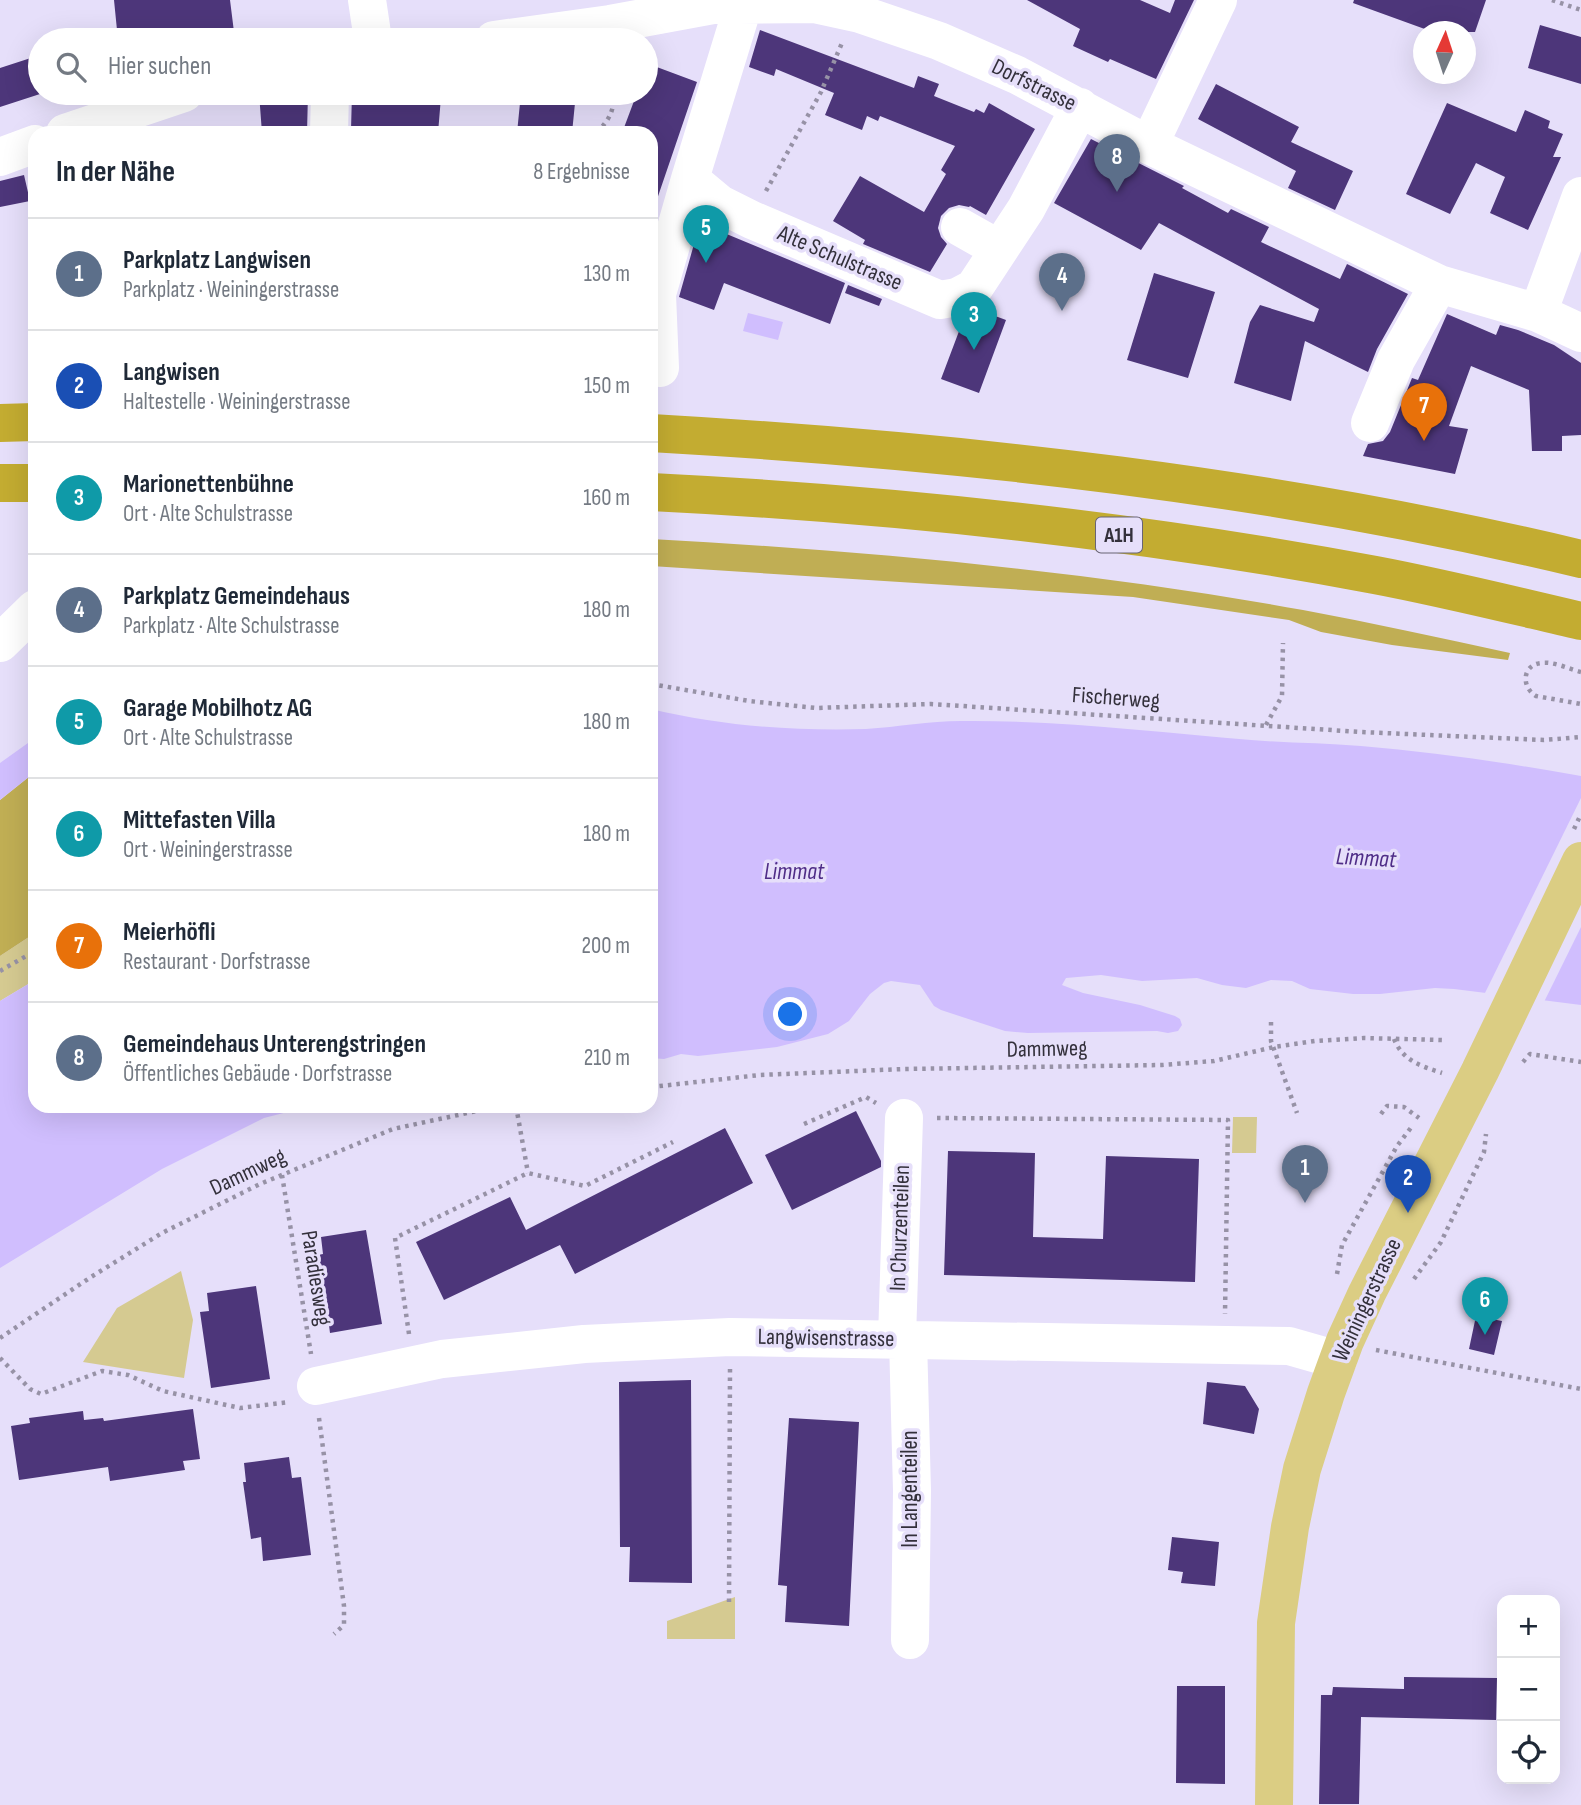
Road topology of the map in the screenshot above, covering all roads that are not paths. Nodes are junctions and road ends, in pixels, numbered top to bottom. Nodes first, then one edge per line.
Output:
1 (367, 0) edge
2 (1218, 0) edge
3 (744, 3) junction
4 (610, 12) edge
5 (371, 28) edge
6 (544, 28) edge
7 (148, 105) edge
8 (329, 105) edge
9 (1080, 107) junction
10 (86, 126) edge
11 (328, 126) edge
12 (1149, 145) junction
13 (28, 147) edge
14 (0, 157) edge
15 (690, 179) junction
16 (1581, 196) edge
17 (960, 227) dead end
18 (659, 231) edge
19 (999, 249) junction
20 (658, 262) edge
21 (1439, 284) junction
22 (1538, 313) junction
23 (658, 318) edge
24 (1581, 333) edge
25 (660, 368) dead end
26 (28, 422) edge
27 (0, 423) edge
28 (1370, 423) dead end
29 (658, 433) edge
30 (0, 483) edge
31 (28, 483) edge
32 (658, 493) edge
33 (1581, 559) edge
34 (28, 616) edge
35 (1581, 621) edge
36 (0, 643) edge
37 (1581, 861) edge
38 (904, 1118) road end
39 (902, 1338) junction
40 (1354, 1354) junction
41 (310, 1402) road end
42 (909, 1640) dead end
43 (1274, 1805) edge

1 - 5 street
2 - 12 street
3 - 4 street, Dorfstrasse
3 - 9 street, Dorfstrasse
3 - 15 street
4 - 6 street, Dorfstrasse
7 - 10 street
8 - 11 street
9 - 12 street, Dorfstrasse
9 - 19 street, Alte Schulstrasse
12 - 21 street, Dorfstrasse
13 - 14 street
15 - 18 street
15 - 19 street, Alte Schulstrasse
16 - 22 street
17 - 19 street
18 - 20 street
21 - 22 street, Dorfstrasse
21 - 28 street
22 - 24 street, Dorfstrasse
23 - 25 street
26 - 27 highway
29 - 33 highway
30 - 31 highway
32 - 35 highway, A1H
34 - 36 street
37 - 40 main road, Weiningerstrasse
38 - 39 street, In Churzenteilen
39 - 40 street, Langwisenstrasse
39 - 41 street, Langwisenstrasse
39 - 42 street, In Langenteilen
40 - 43 main road, Weiningerstrasse

